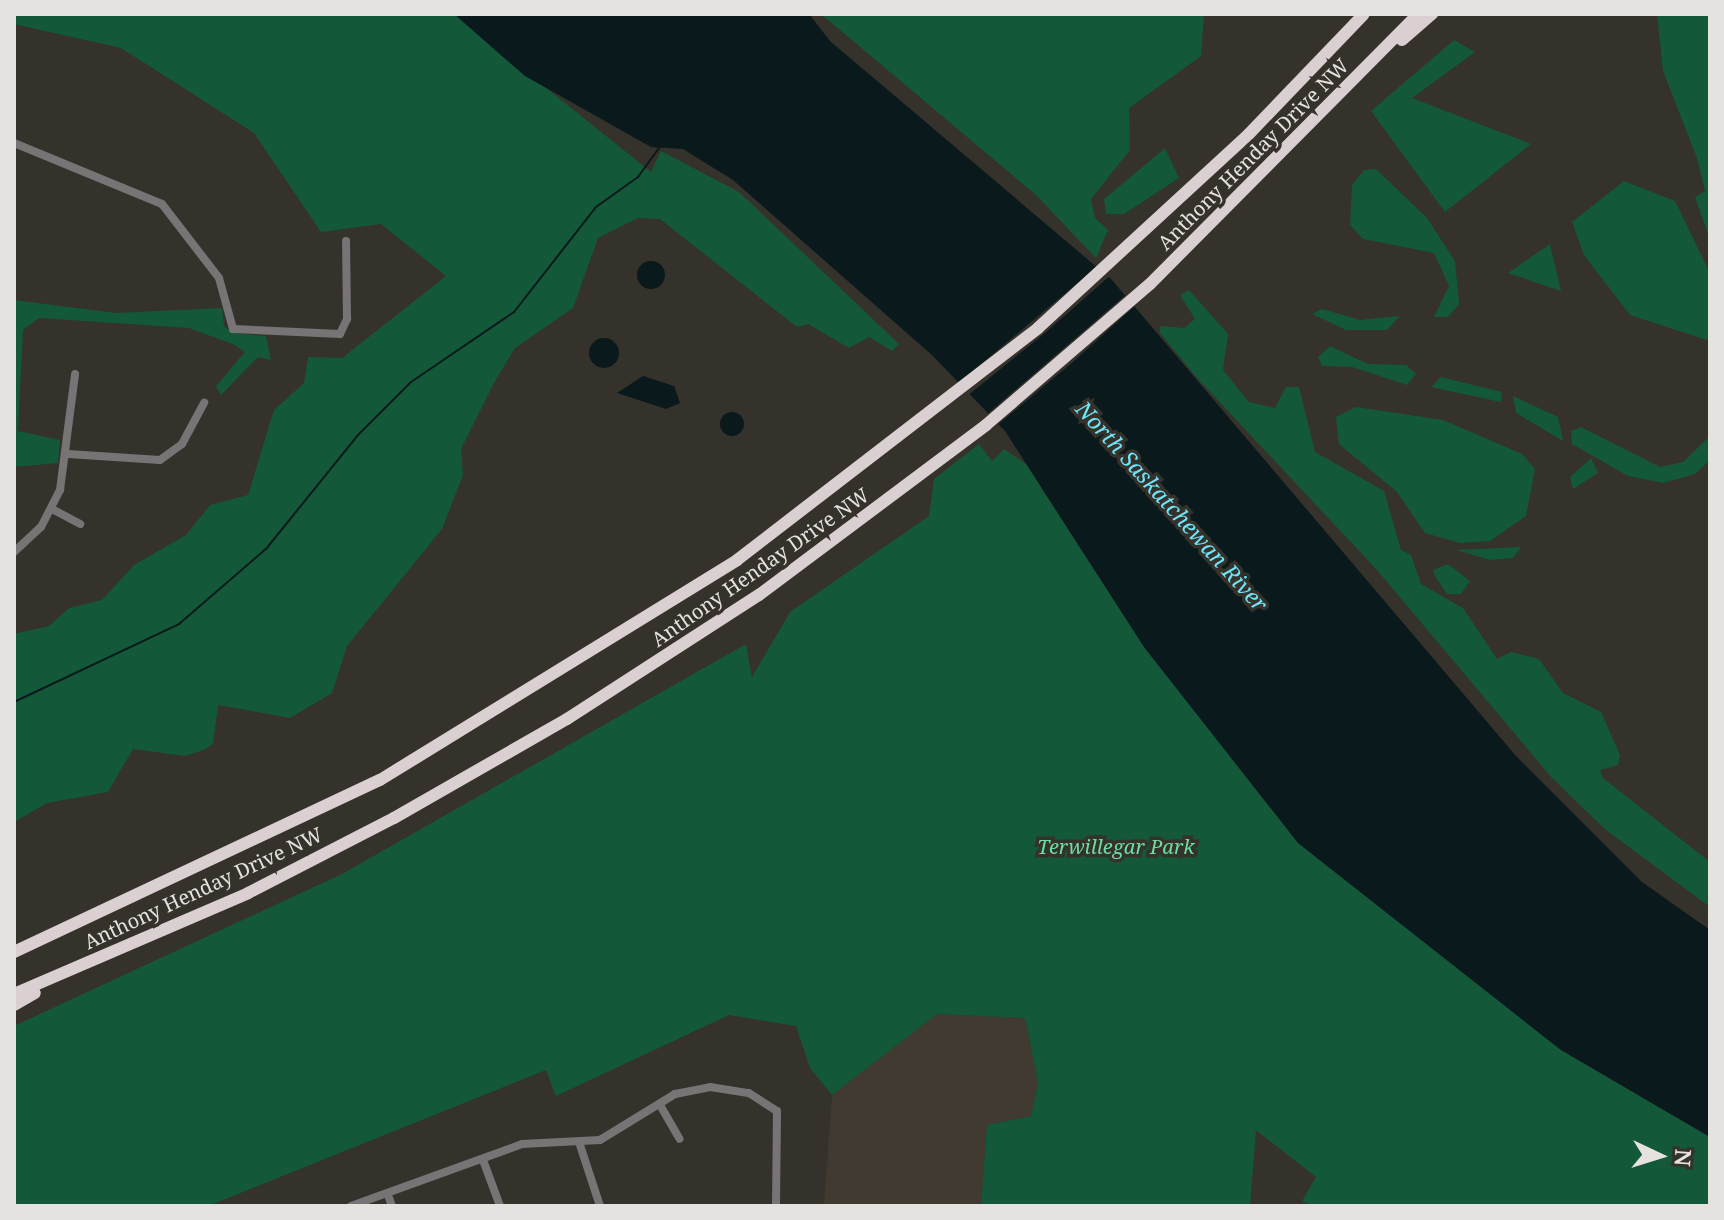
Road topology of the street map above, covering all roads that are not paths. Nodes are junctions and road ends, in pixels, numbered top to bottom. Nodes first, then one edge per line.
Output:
1 (1364, 14) edge
2 (1418, 14) edge
3 (1432, 14) edge
4 (1372, 64) junction
5 (14, 143) edge
6 (346, 241) dead end
7 (75, 374) dead end
8 (204, 403) dead end
9 (68, 454) junction
10 (52, 509) junction
11 (80, 524) dead end
12 (14, 552) edge
13 (14, 952) edge
14 (71, 971) junction
15 (14, 994) edge
16 (14, 1005) edge
17 (660, 1105) junction
18 (680, 1139) dead end
19 (579, 1142) junction
20 (483, 1160) junction
21 (388, 1195) junction
22 (351, 1206) edge
23 (392, 1206) edge
24 (500, 1206) edge
25 (600, 1206) edge
26 (776, 1206) edge

1 - 13 highway, Anthony Henday Drive NW
2 - 4 highway, Anthony Henday Drive NW
3 - 4 highway
4 - 14 highway, Anthony Henday Drive NW
5 - 6 street
7 - 9 street
8 - 9 street
9 - 10 street
10 - 11 street
10 - 12 street
14 - 15 highway, Anthony Henday Drive NW
14 - 16 highway
17 - 18 street
17 - 19 street
17 - 26 street
19 - 20 street
19 - 25 street
20 - 21 street
20 - 24 street
21 - 22 street
21 - 23 street

